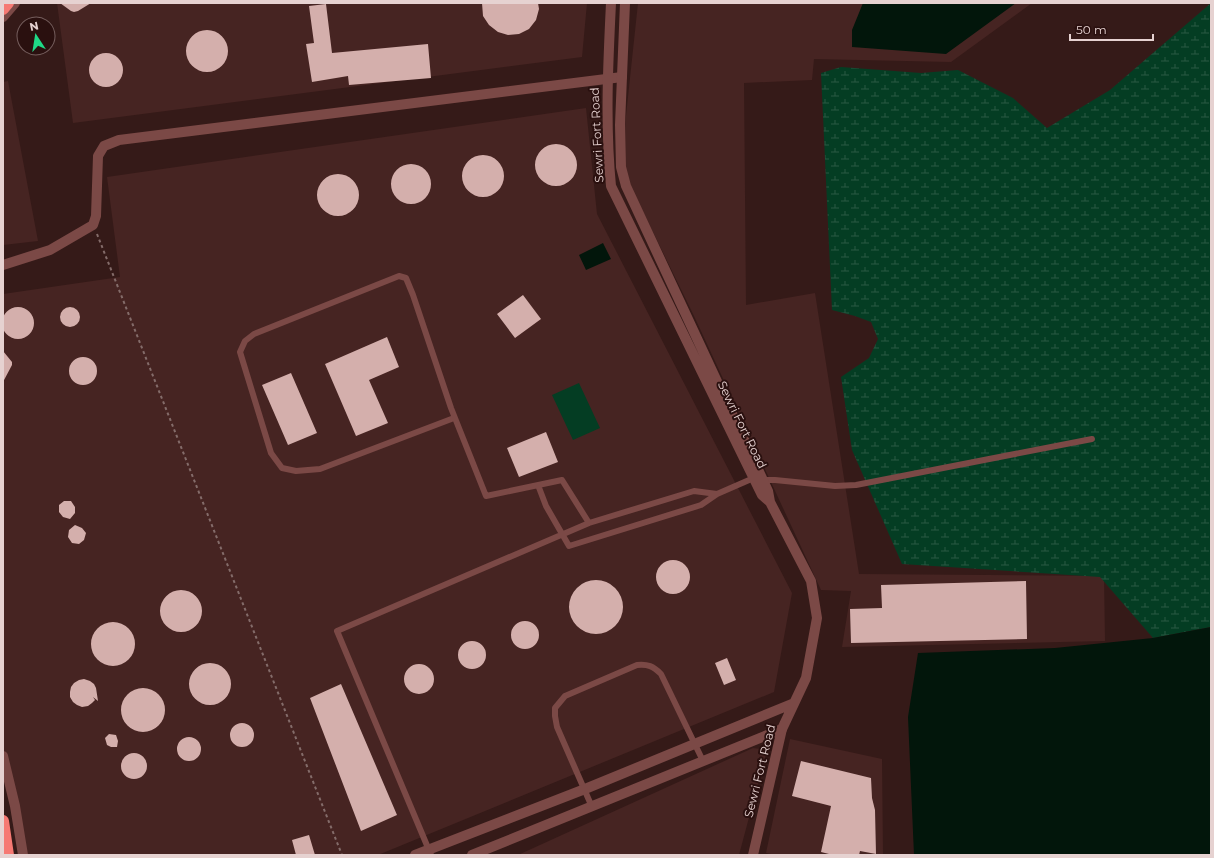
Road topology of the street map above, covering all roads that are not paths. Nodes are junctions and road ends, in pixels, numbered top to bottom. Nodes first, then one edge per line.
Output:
1 (8, 3) edge
2 (15, 3) edge
3 (611, 3) edge
4 (624, 3) edge
5 (3, 9) edge
6 (3, 17) edge
7 (622, 77) junction
8 (607, 78) junction
9 (653, 244) junction
10 (642, 250) junction
11 (3, 265) edge
12 (454, 418) junction
13 (1092, 439) dead end
14 (758, 479) junction
15 (538, 486) junction
16 (717, 494) junction
17 (589, 523) junction
18 (562, 534) junction
19 (794, 704) junction
20 (782, 729) junction
21 (696, 745) junction
22 (3, 756) edge
23 (703, 761) junction
24 (585, 789) junction
25 (592, 807) junction
26 (16, 814) junction
27 (3, 816) edge
28 (3, 821) edge
29 (430, 852) edge
30 (8, 855) edge
31 (23, 855) edge
32 (415, 855) edge
33 (472, 855) edge
34 (752, 855) edge

1 - 5 highway
2 - 6 street
3 - 8 street, Sewri Fort Road
4 - 7 street
7 - 8 street
7 - 9 street
8 - 10 street, Sewri Fort Road
8 - 11 street
9 - 10 street
9 - 14 street
10 - 14 street, Sewri Fort Road
12 - 12 lane
12 - 15 lane
13 - 14 lane
14 - 16 lane
14 - 19 street, Sewri Fort Road
15 - 17 lane
15 - 18 lane
16 - 17 lane
16 - 18 lane
17 - 18 lane
18 - 29 lane
19 - 20 street, Sewri Fort Road
19 - 21 street
20 - 23 street
20 - 34 street, Sewri Fort Road
21 - 23 lane
21 - 24 street
21 - 24 lane
22 - 26 street
23 - 25 street
24 - 25 lane
24 - 29 street
25 - 33 street
26 - 27 street
26 - 31 street
28 - 30 highway
29 - 32 street

